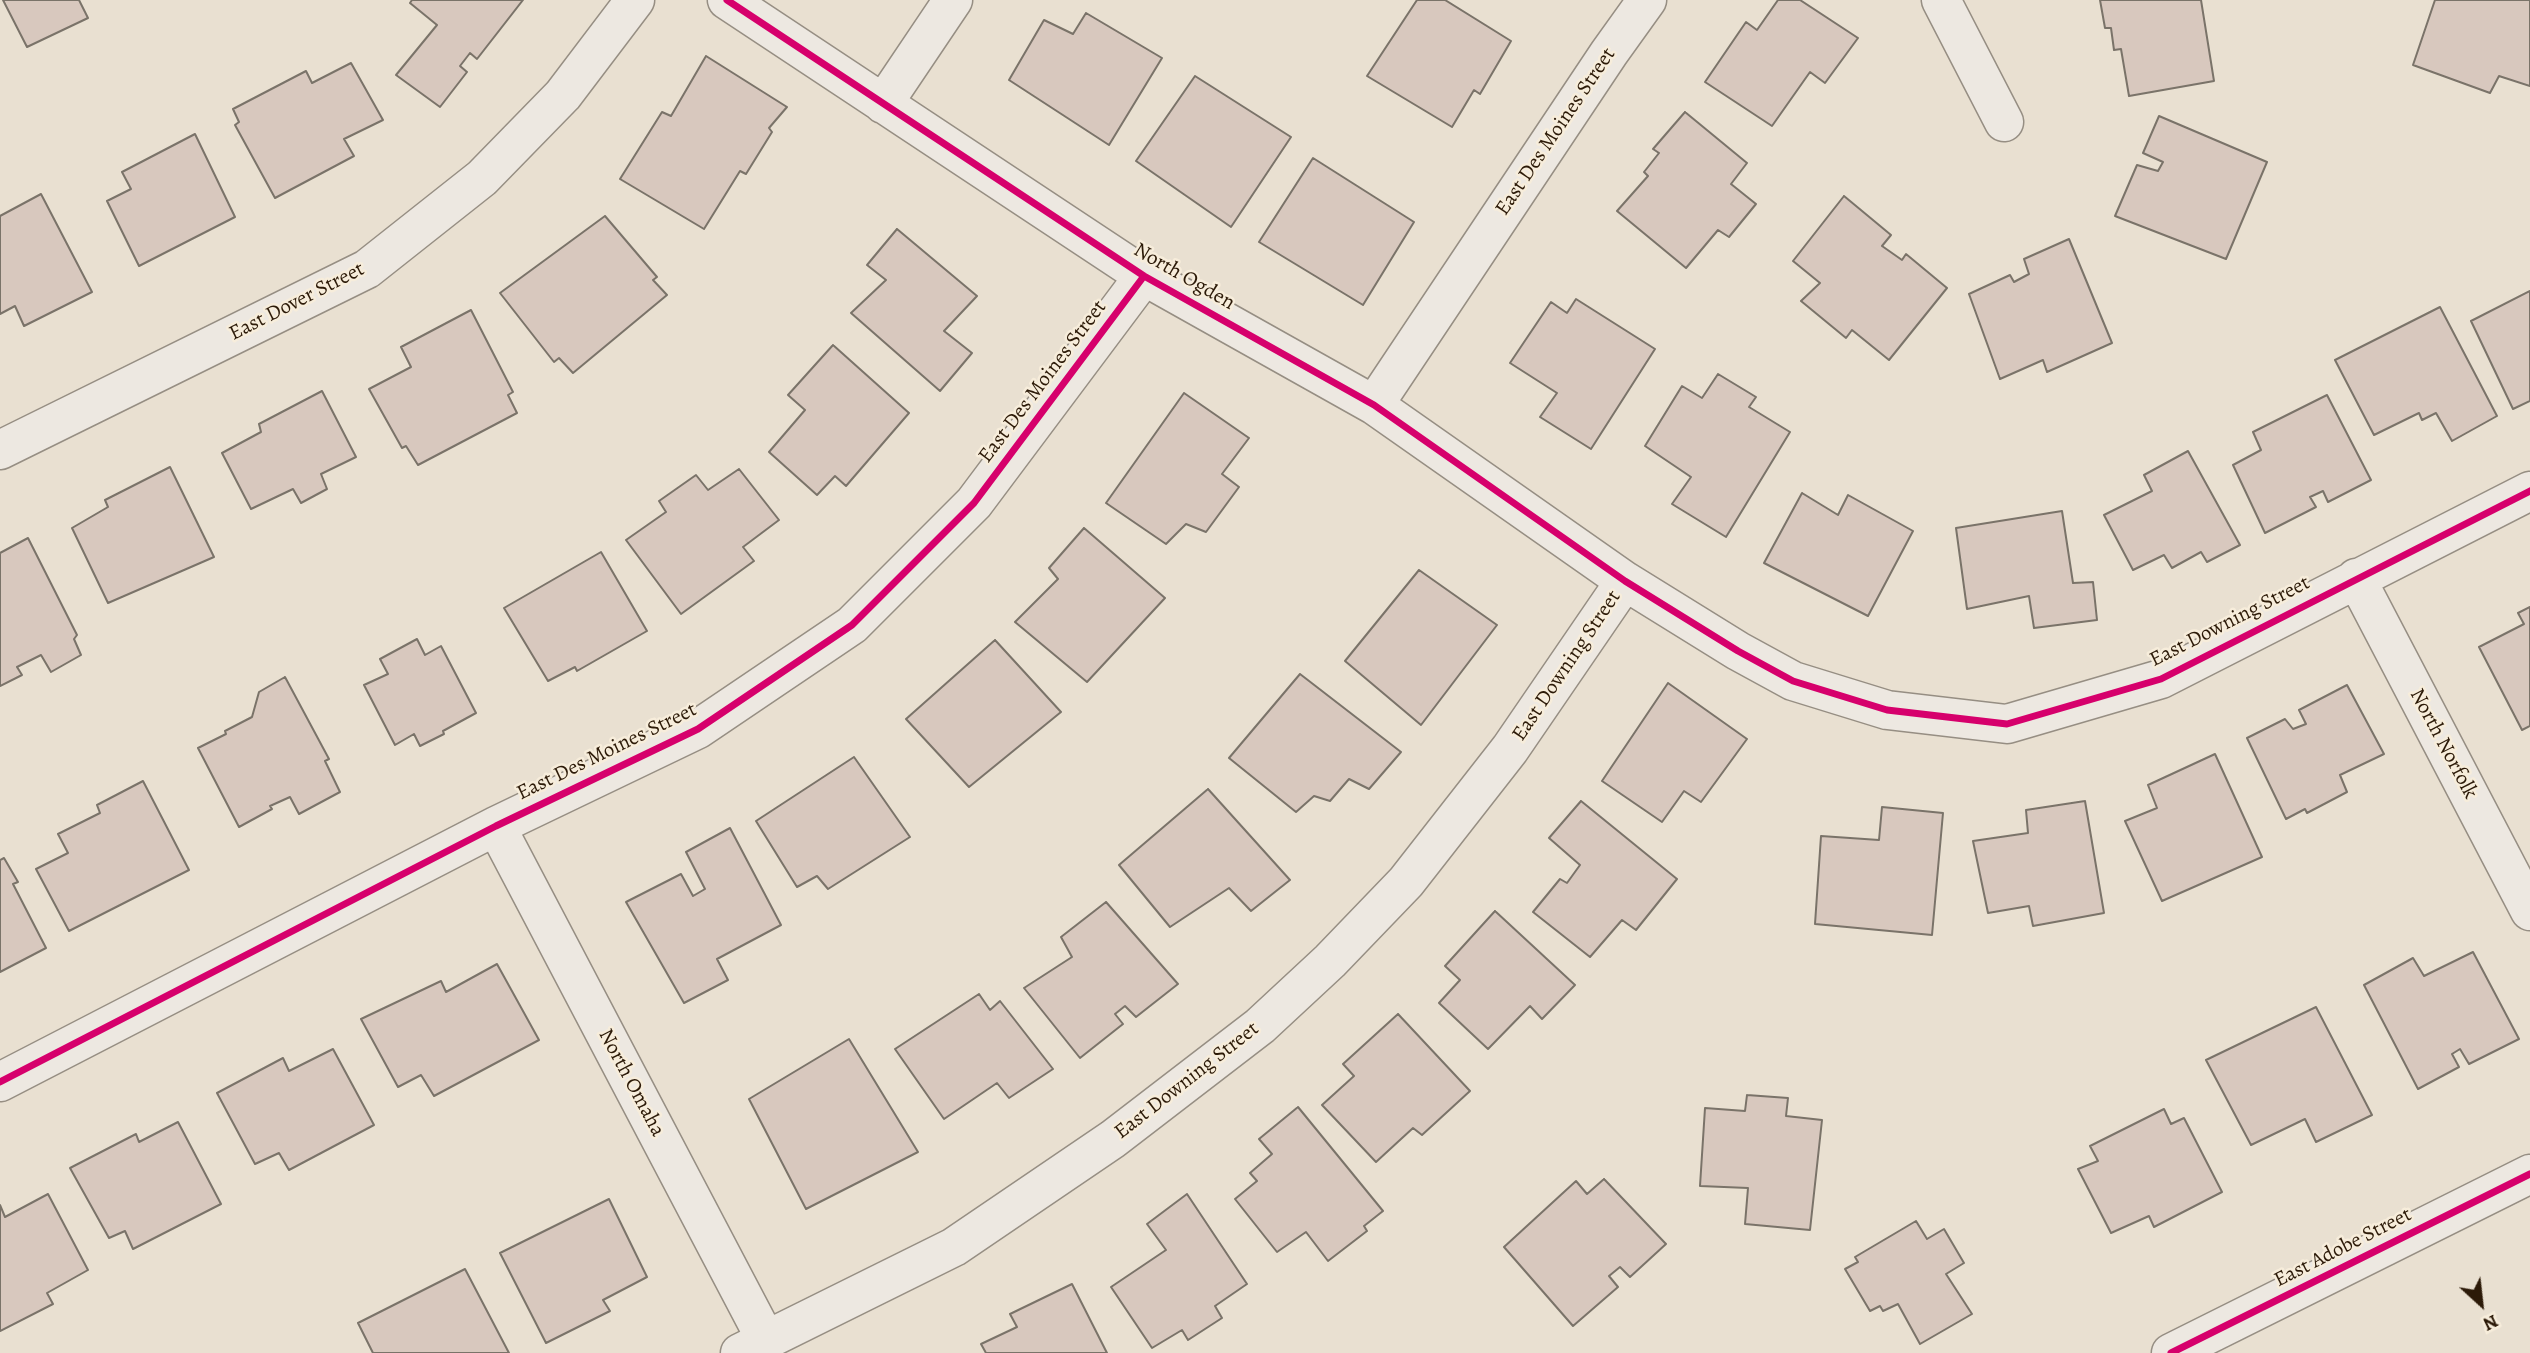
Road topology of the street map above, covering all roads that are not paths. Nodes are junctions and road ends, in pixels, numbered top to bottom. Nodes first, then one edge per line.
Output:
1 (635, 0) edge
2 (727, 0) edge
3 (953, 0) edge
4 (1647, 0) edge
5 (1941, 0) edge
6 (883, 104) junction
7 (2004, 122) dead end
8 (1144, 276) junction
9 (1374, 405) junction
10 (0, 450) edge
11 (2530, 491) edge
12 (2356, 578) junction
13 (1625, 581) junction
14 (496, 826) junction
15 (2530, 911) edge
16 (0, 1082) edge
17 (2530, 1174) edge
18 (753, 1347) edge
19 (2171, 1353) edge

1 - 10 street, East Dover Street
2 - 6 street, North Ogden
3 - 6 street
4 - 9 street, East Des Moines Street
5 - 7 street
6 - 8 street, North Ogden
8 - 9 street, North Ogden
8 - 14 street, East Des Moines Street
9 - 13 street, North Ogden
11 - 12 street, East Downing Street
12 - 13 street, East Downing Street
12 - 15 street, North Norfolk
13 - 18 street, East Downing Street
14 - 16 street, East Des Moines Street
14 - 18 street, North Omaha
17 - 19 street, East Adobe Street

